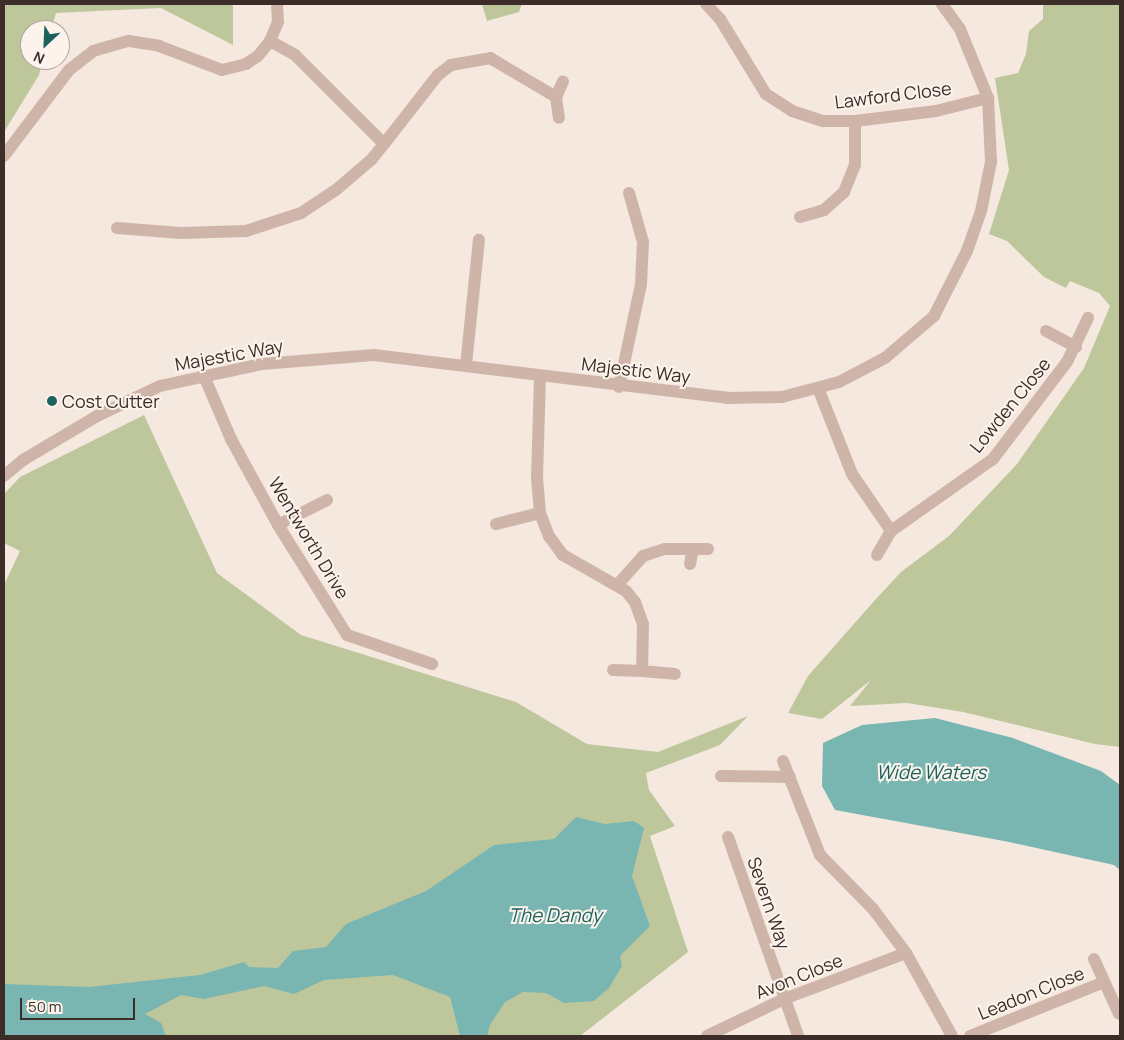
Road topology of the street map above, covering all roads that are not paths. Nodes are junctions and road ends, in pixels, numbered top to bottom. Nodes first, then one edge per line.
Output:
1 (277, 4) edge
2 (706, 4) edge
3 (942, 4) edge
4 (270, 41) junction
5 (563, 81) dead end
6 (556, 97) junction
7 (988, 98) junction
8 (559, 118) dead end
9 (855, 121) junction
10 (384, 144) junction
11 (4, 156) edge
12 (629, 193) dead end
13 (800, 218) dead end
14 (117, 228) dead end
15 (479, 240) dead end
16 (1088, 318) dead end
17 (1046, 331) dead end
18 (1076, 347) junction
19 (466, 365) junction
20 (204, 376) junction
21 (540, 376) junction
22 (619, 387) junction
23 (818, 388) junction
24 (4, 476) edge
25 (327, 500) dead end
26 (540, 513) junction
27 (496, 524) dead end
28 (278, 525) junction
29 (891, 531) junction
30 (692, 549) junction
31 (708, 549) dead end
32 (877, 556) dead end
33 (690, 564) dead end
34 (618, 584) junction
35 (432, 664) dead end
36 (613, 670) dead end
37 (642, 671) junction
38 (675, 674) dead end
39 (784, 761) dead end
40 (721, 776) dead end
41 (790, 777) junction
42 (728, 837) dead end
43 (906, 953) junction
44 (1094, 959) dead end
45 (1104, 982) junction
46 (784, 999) junction
47 (1119, 1014) dead end
48 (708, 1036) edge
49 (798, 1036) edge
50 (952, 1036) edge
51 (970, 1036) edge

1 - 4 street
2 - 9 street, Lawford Close
3 - 7 street, Majestic Way
4 - 10 street
4 - 11 street
5 - 6 street
6 - 8 street
6 - 10 street
7 - 9 street, Lawford Close
7 - 23 street, Majestic Way
9 - 13 street
10 - 14 street
12 - 22 street
15 - 19 street
16 - 18 street, Lowden Close
17 - 18 street, Lowden Close
18 - 29 street, Lowden Close
19 - 20 street, Majestic Way
19 - 21 street, Majestic Way
20 - 24 street, Majestic Way
20 - 28 street, Wentworth Drive
21 - 22 street, Majestic Way
21 - 26 street
22 - 23 street, Majestic Way
23 - 29 street
25 - 28 street
26 - 27 street
26 - 34 street
28 - 35 street, Wentworth Drive
29 - 32 street, Lowden Close
30 - 31 street
30 - 33 street
30 - 34 street
34 - 37 street
36 - 37 street
37 - 38 street
39 - 41 street
40 - 41 street
41 - 43 street
42 - 46 street, Severn Way
43 - 46 street, Avon Close
43 - 50 street
44 - 45 street, Leadon Close
45 - 47 street, Leadon Close
45 - 51 street, Leadon Close
46 - 48 street, Avon Close
46 - 49 street, Severn Way

